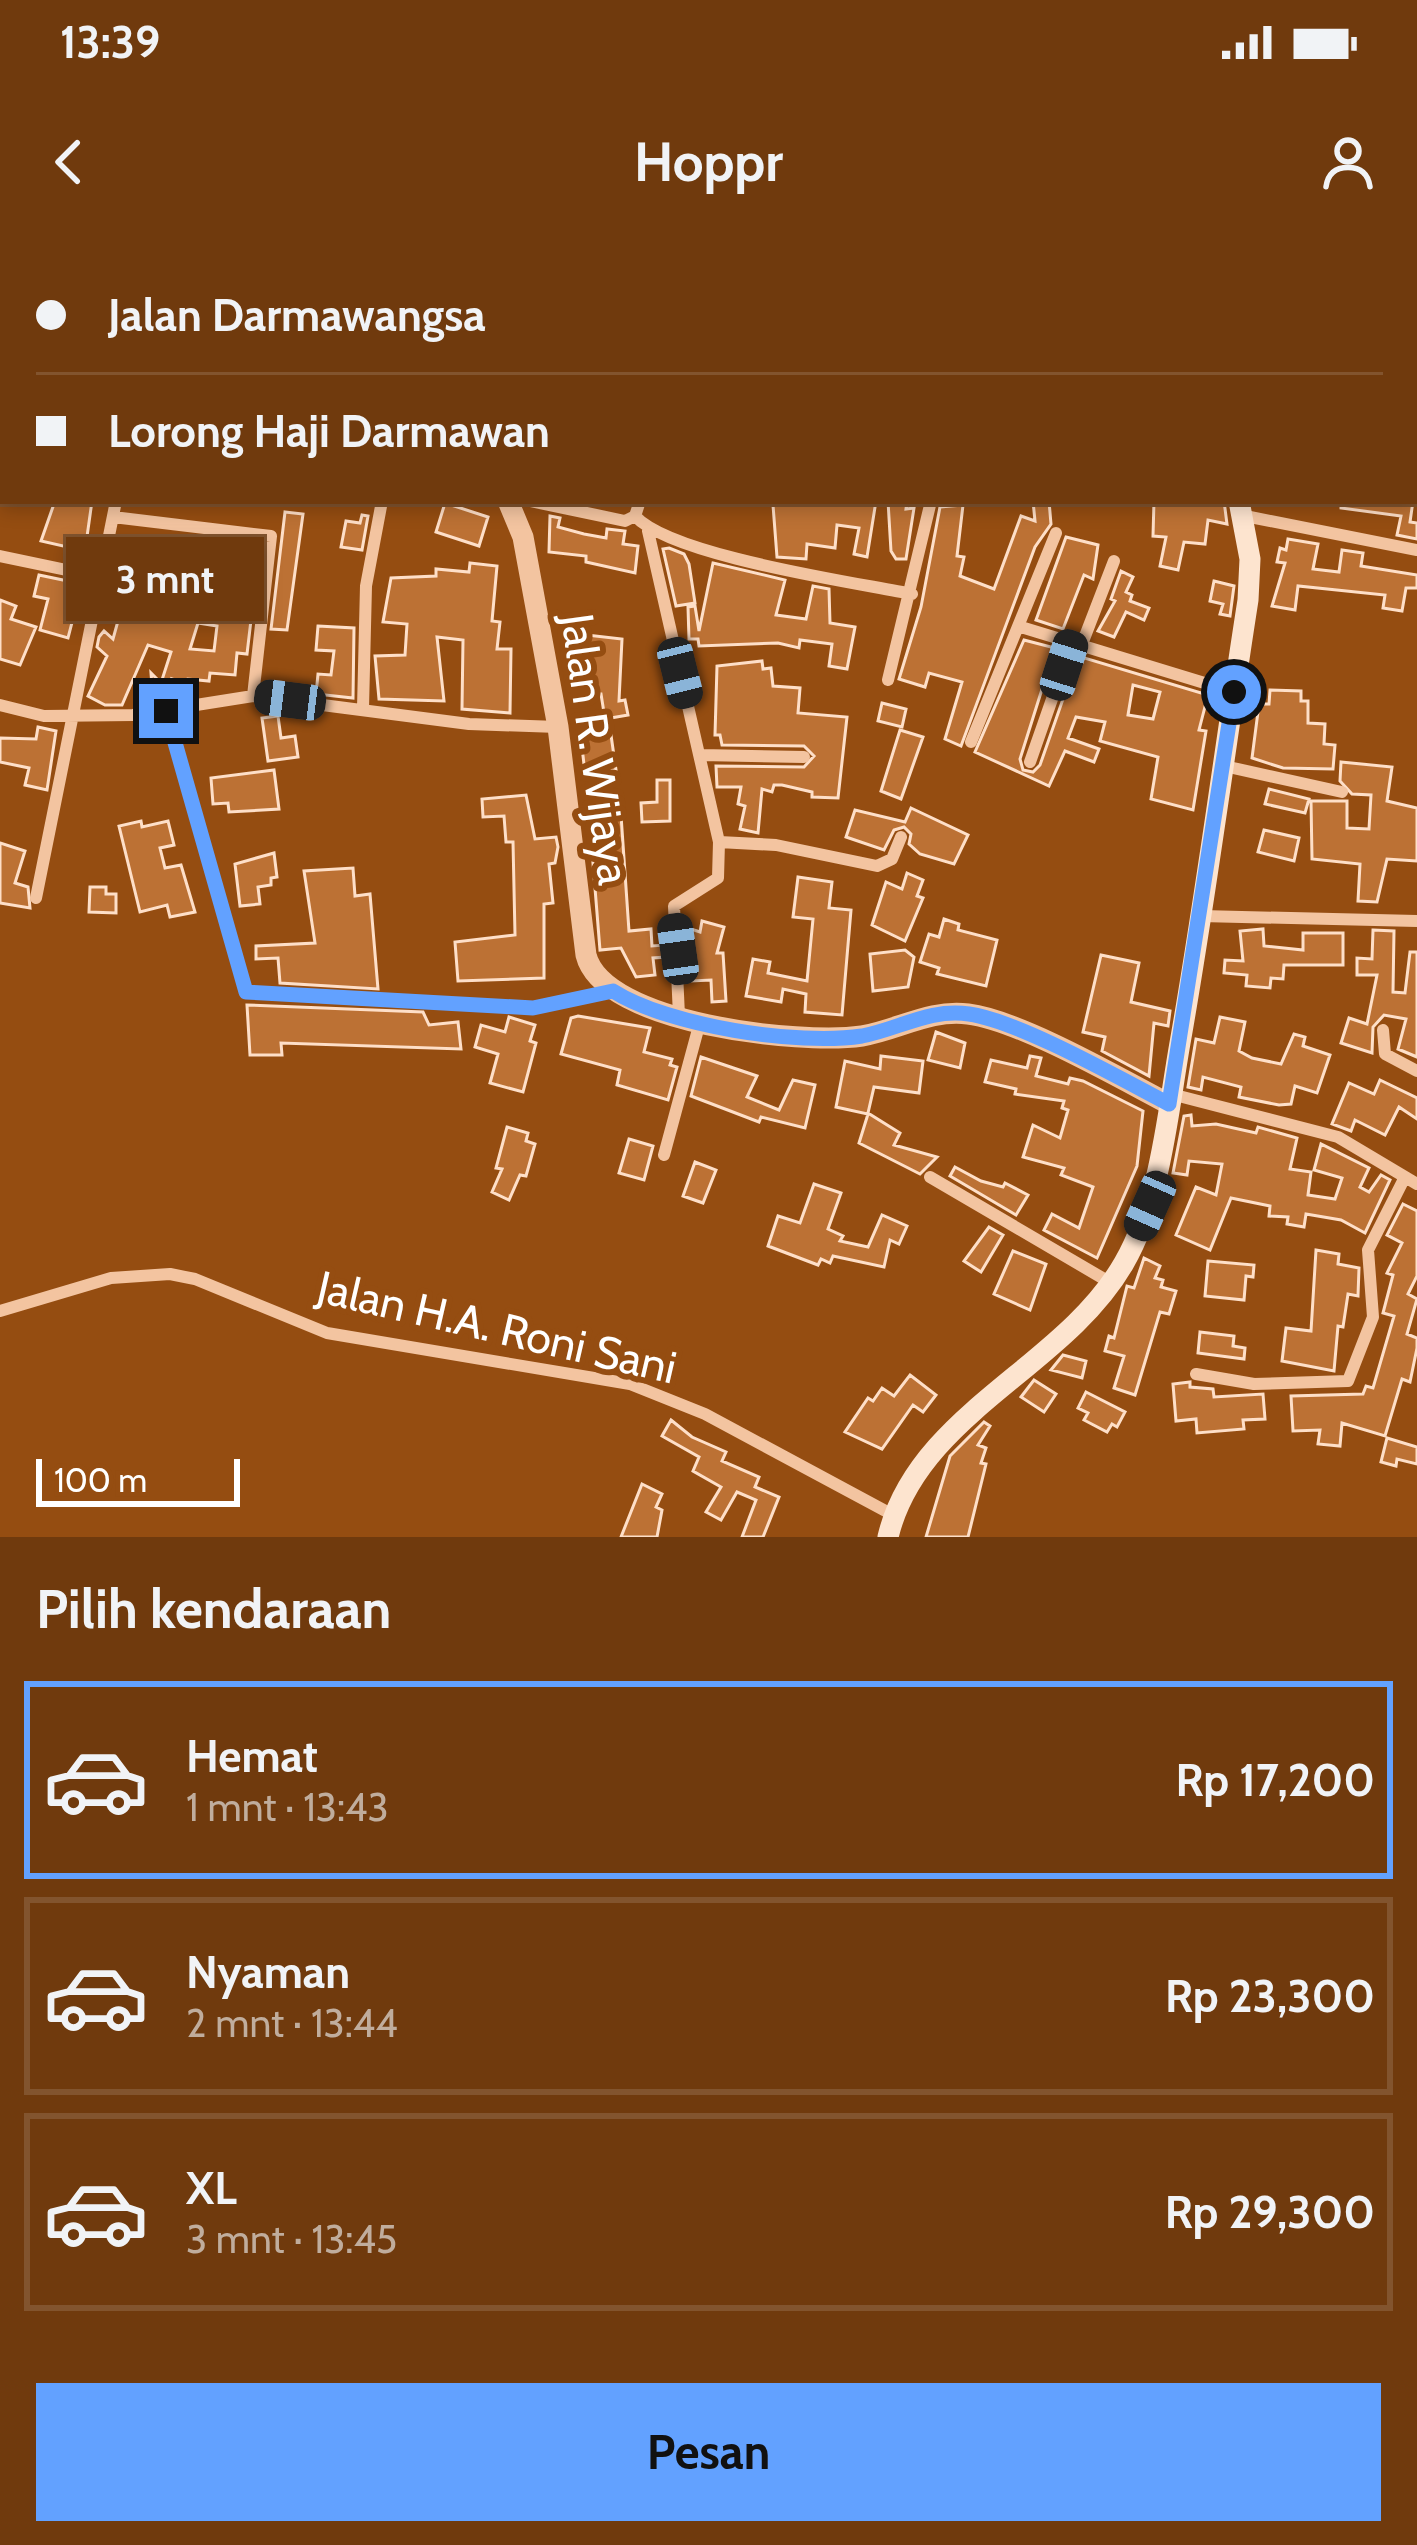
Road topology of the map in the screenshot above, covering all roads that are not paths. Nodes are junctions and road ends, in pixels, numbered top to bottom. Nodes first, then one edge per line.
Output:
1 (115, 504) edge
2 (381, 504) edge
3 (510, 504) edge
4 (544, 504) edge
5 (639, 504) edge
6 (931, 504) edge
7 (1242, 509) edge
8 (635, 516) junction
9 (113, 517) junction
10 (648, 531) junction
11 (1056, 533) dead end
12 (1417, 550) edge
13 (0, 556) edge
14 (1114, 561) dead end
15 (100, 578) junction
16 (912, 594) junction
17 (1021, 627) junction
18 (1077, 643) junction
19 (888, 680) dead end
20 (1234, 692) junction
21 (254, 696) junction
22 (0, 706) edge
23 (363, 708) junction
24 (166, 711) junction
25 (70, 715) junction
26 (558, 728) junction
27 (971, 742) dead end
28 (700, 755) junction
29 (804, 757) dead end
30 (1030, 763) dead end
31 (1224, 766) junction
32 (1342, 792) dead end
33 (901, 837) dead end
34 (718, 842) junction
35 (36, 898) dead end
36 (1201, 916) junction
37 (1417, 921) edge
38 (613, 991) junction
39 (689, 1019) junction
40 (1383, 1030) dead end
41 (1417, 1071) edge
42 (1170, 1099) junction
43 (664, 1155) dead end
44 (929, 1177) dead end
45 (1411, 1180) edge
46 (1111, 1283) junction
47 (0, 1311) edge
48 (1196, 1375) dead end
49 (891, 1526) edge

1 - 9 street
2 - 23 street
3 - 26 street, Jalan R. Wijaya
4 - 8 street
5 - 8 street
6 - 16 street
7 - 12 street
7 - 20 main road
8 - 10 street
9 - 15 street
9 - 21 street
10 - 16 street
10 - 28 street
11 - 17 street
13 - 15 street
14 - 18 street
15 - 25 street
16 - 19 street
17 - 18 street
17 - 27 street
18 - 20 street
18 - 30 street
20 - 31 main road
21 - 23 street
21 - 24 street
22 - 25 street
23 - 26 street
24 - 25 street
24 - 38 street
25 - 35 street
26 - 38 street, Jalan R. Wijaya
28 - 29 street
28 - 34 street
31 - 32 street
31 - 36 main road
33 - 34 street
34 - 39 street
36 - 37 street
36 - 42 main road
38 - 39 street
39 - 42 street
39 - 43 street
40 - 41 street
42 - 45 street
42 - 46 main road
44 - 46 street
45 - 48 street
46 - 49 main road
47 - 49 street, Jalan H.A. Roni Sani

